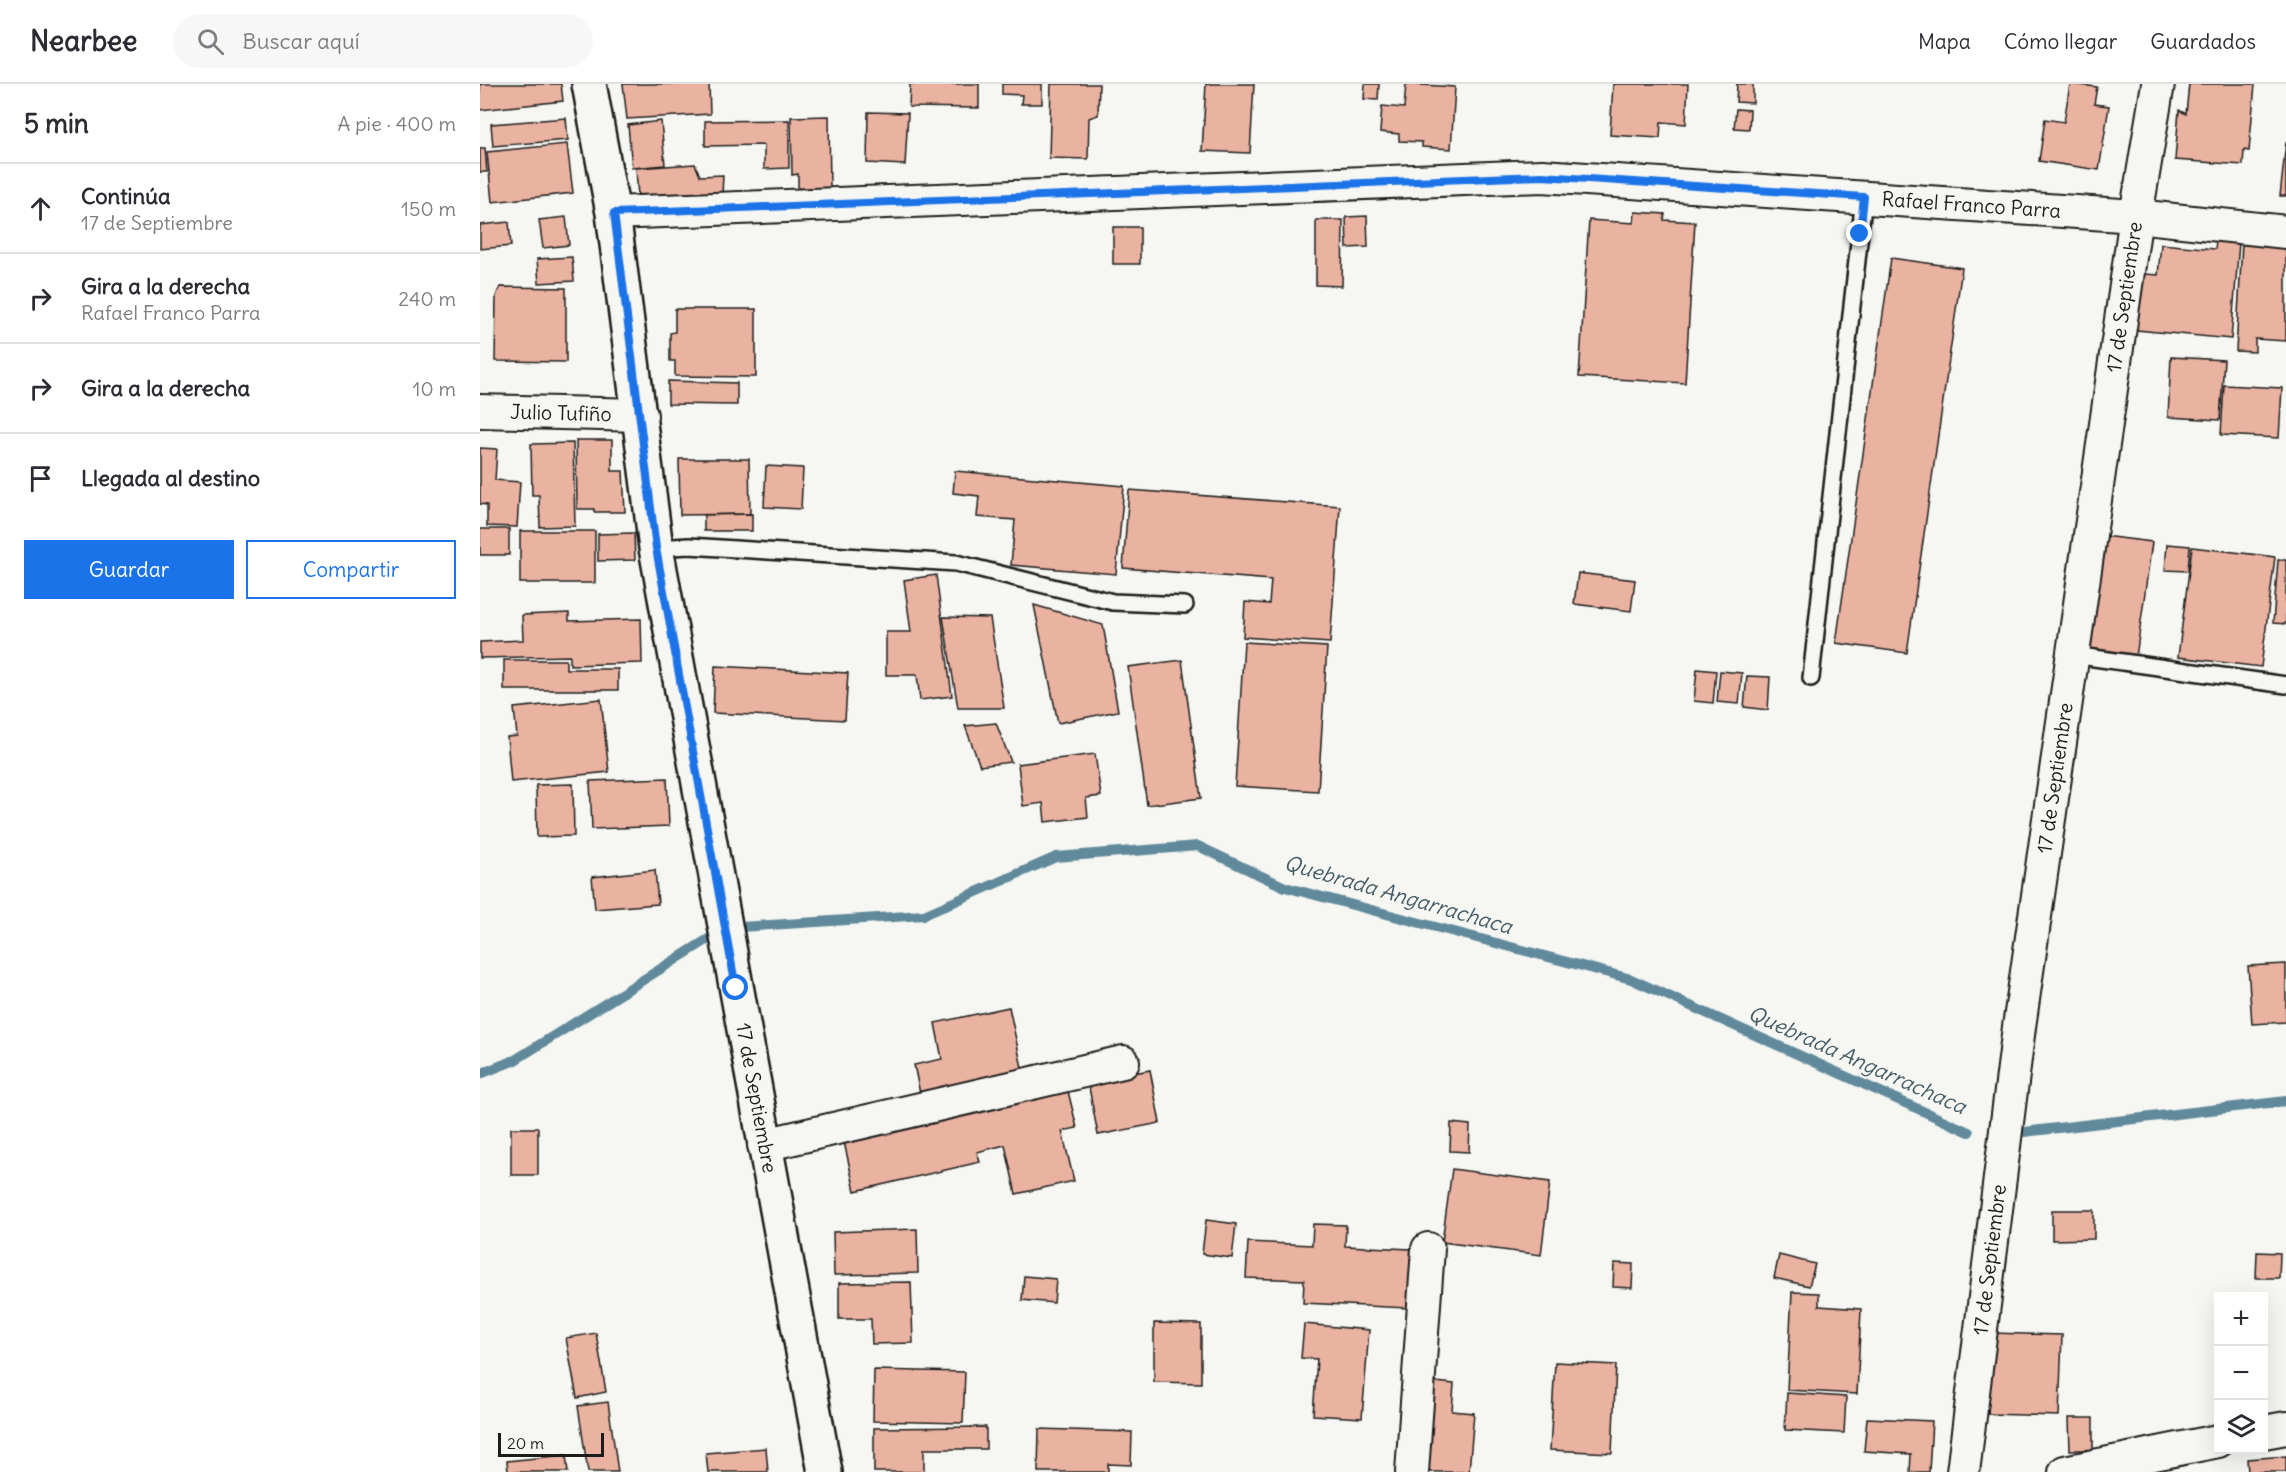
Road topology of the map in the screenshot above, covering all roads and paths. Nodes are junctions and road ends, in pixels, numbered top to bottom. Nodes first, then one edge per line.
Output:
1 (589, 84) edge
2 (2158, 84) edge
3 (1864, 197) junction
4 (614, 213) junction
5 (2136, 216) junction
6 (2286, 232) edge
7 (480, 411) edge
8 (641, 416) junction
9 (656, 548) junction
10 (1185, 605) dead end
11 (2073, 655) junction
12 (1811, 678) dead end
13 (2286, 685) edge
14 (1123, 1062) dead end
15 (765, 1144) junction
16 (1428, 1249) dead end
17 (2286, 1428) edge
18 (2268, 1431) edge
19 (2214, 1442) edge
20 (825, 1472) edge
21 (1412, 1472) edge
22 (1963, 1472) edge
23 (2066, 1472) edge

1 - 4 street, 17 de Septiembre
2 - 5 street, 17 de Septiembre
3 - 4 street, Rafael Franco Parra
3 - 5 street, Rafael Franco Parra
3 - 12 lane
4 - 8 street, 17 de Septiembre
5 - 6 street, Rafael Franco Parra
5 - 11 street, 17 de Septiembre
7 - 8 street, Julio Tufiño
8 - 9 street, 17 de Septiembre
9 - 10 lane
9 - 15 street, 17 de Septiembre
11 - 13 lane
11 - 22 street, 17 de Septiembre
14 - 15 street
15 - 20 street, 17 de Septiembre
16 - 21 street
17 - 18 street
19 - 23 street

